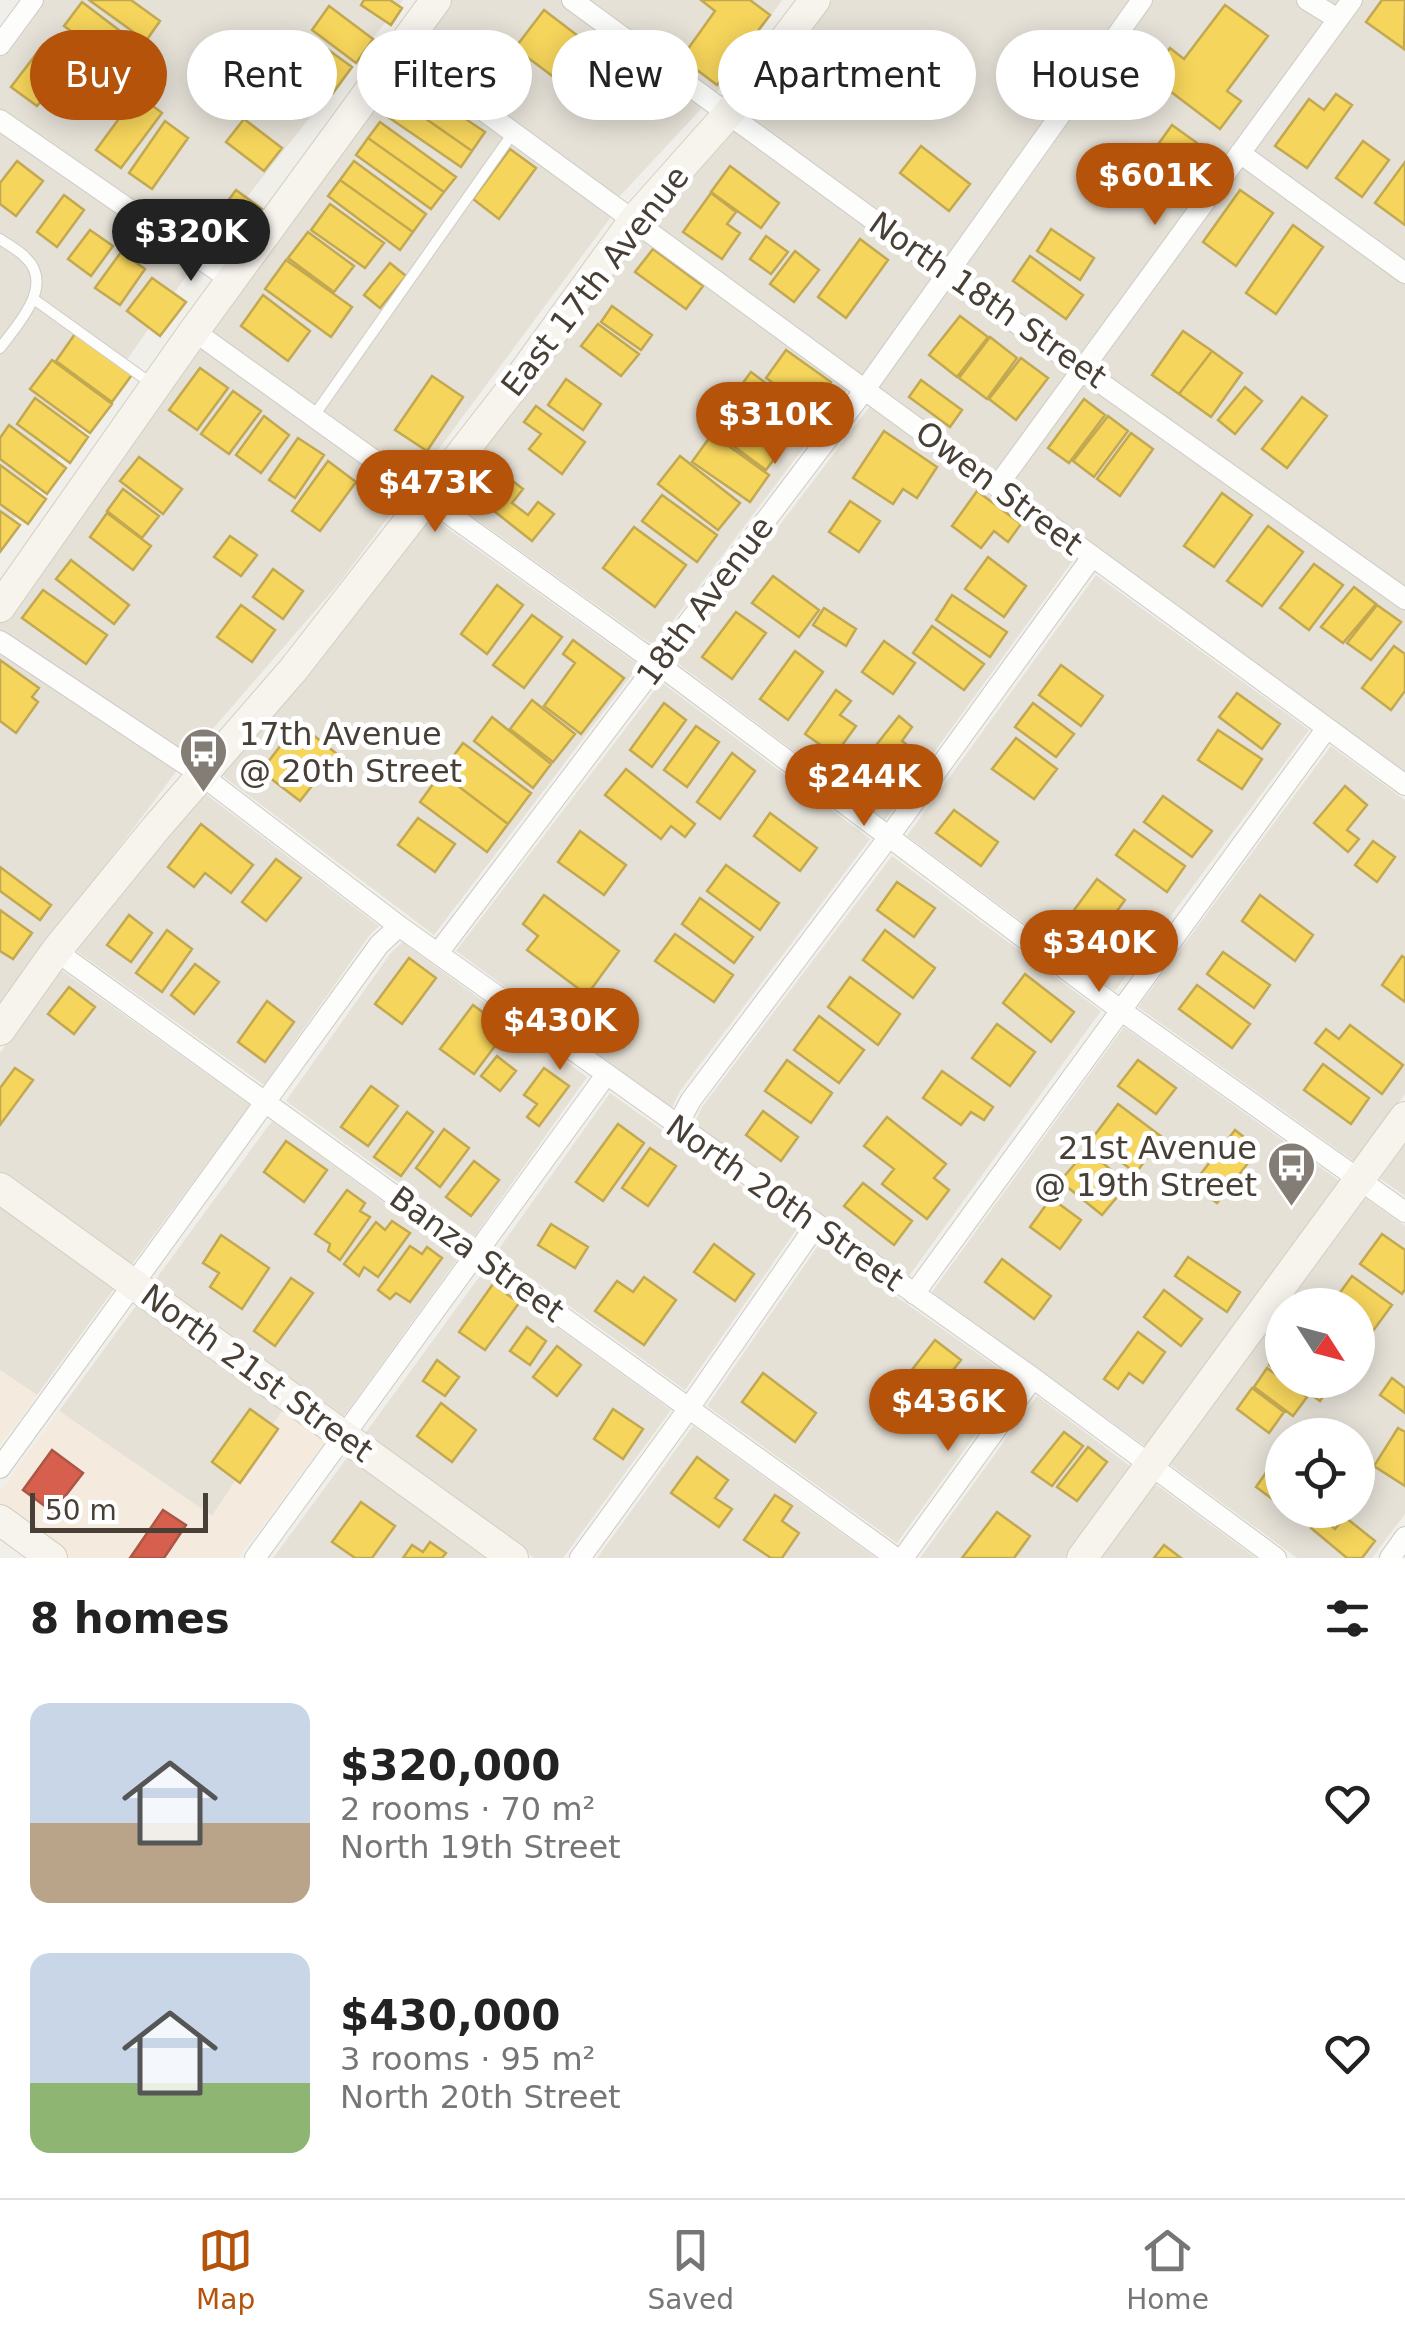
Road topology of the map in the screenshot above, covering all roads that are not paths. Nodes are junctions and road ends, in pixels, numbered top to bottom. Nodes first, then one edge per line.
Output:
1 (33, 0) edge
2 (436, 0) edge
3 (572, 0) edge
4 (815, 0) edge
5 (1142, 0) edge
6 (1307, 0) edge
7 (1352, 0) edge
8 (1338, 20) junction
9 (413, 30) edge
10 (792, 30) edge
11 (0, 45) edge
12 (718, 104) edge
13 (357, 107) edge
14 (0, 120) edge
15 (497, 120) edge
16 (724, 120) edge
17 (739, 120) edge
18 (514, 132) junction
19 (1240, 154) junction
20 (634, 220) junction
21 (0, 239) edge
22 (946, 273) junction
23 (1405, 273) edge
24 (232, 280) junction
25 (35, 300) junction
26 (194, 331) junction
27 (0, 348) edge
28 (1083, 368) junction
29 (156, 386) junction
30 (866, 388) junction
31 (314, 417) junction
32 (998, 486) junction
33 (426, 498) junction
34 (1092, 557) junction
35 (1405, 599) edge
36 (0, 607) edge
37 (0, 641) edge
38 (658, 664) junction
39 (1327, 728) junction
40 (200, 774) junction
41 (1405, 785) edge
42 (888, 838) junction
43 (400, 926) junction
44 (56, 951) junction
45 (438, 954) junction
46 (1119, 1009) junction
47 (0, 1030) edge
48 (606, 1075) junction
49 (268, 1103) junction
50 (1405, 1117) edge
51 (677, 1126) junction
52 (1360, 1180) junction
53 (0, 1188) edge
54 (1405, 1212) edge
55 (816, 1224) junction
56 (478, 1255) junction
57 (134, 1284) junction
58 (914, 1294) junction
59 (1033, 1378) junction
60 (689, 1408) junction
61 (346, 1437) junction
62 (1150, 1465) junction
63 (0, 1468) edge
64 (0, 1520) edge
65 (1405, 1537) edge
66 (52, 1558) edge
67 (256, 1558) edge
68 (513, 1558) edge
69 (580, 1558) edge
70 (900, 1558) edge
71 (1082, 1558) edge
72 (1276, 1558) edge
73 (1390, 1558) edge

1 - 11 street
2 - 9 main road
3 - 12 street, North 18th Street
4 - 10 main road, East 17th Avenue
5 - 22 street, 18th Avenue
6 - 8 street
7 - 8 street
8 - 19 street
13 - 24 main road
14 - 24 street
15 - 18 street, Owen Street
16 - 20 main road, East 17th Avenue
17 - 22 street, North 18th Street
18 - 20 street, Owen Street
18 - 31 lane
19 - 23 street
19 - 28 street
20 - 30 street, Owen Street
20 - 33 main road, East 17th Avenue
21 - 25 lane
22 - 28 street, North 18th Street
22 - 30 street, 18th Avenue
24 - 26 main road
25 - 27 lane
25 - 29 lane
26 - 29 main road
26 - 31 street
28 - 32 street
28 - 35 street, North 18th Street
29 - 36 main road
30 - 32 street, Owen Street
30 - 38 street, 18th Avenue
31 - 33 street
32 - 34 street, Owen Street
33 - 38 street
33 - 40 main road, East 17th Avenue
34 - 39 street, Owen Street
34 - 42 street
37 - 40 street, North 20th Street
38 - 42 street
38 - 45 street, 18th Avenue
39 - 41 street, Owen Street
39 - 46 street
40 - 43 street, North 20th Street
40 - 44 main road, East 17th Avenue
42 - 46 street
42 - 51 street
43 - 45 street, North 20th Street
43 - 49 street
44 - 47 main road, East 17th Avenue
44 - 49 street, Banza Street
45 - 48 street, North 20th Street
46 - 52 street
46 - 58 street
48 - 51 street, North 20th Street
48 - 56 street
49 - 56 street, Banza Street
49 - 57 street
50 - 52 main road
51 - 55 street, North 20th Street
52 - 54 street
52 - 62 main road
53 - 57 main road, North 21st Street
55 - 58 street, North 20th Street
55 - 60 street
56 - 60 street, Banza Street
56 - 61 street
57 - 61 main road, North 21st Street
57 - 63 street
58 - 59 street, North 20th Street
59 - 62 street, North 20th Street
59 - 70 street
60 - 69 street
60 - 70 street, Banza Street
61 - 67 street
61 - 68 main road, North 21st Street
62 - 71 main road
62 - 72 street, North 20th Street
64 - 66 main road
65 - 73 street

